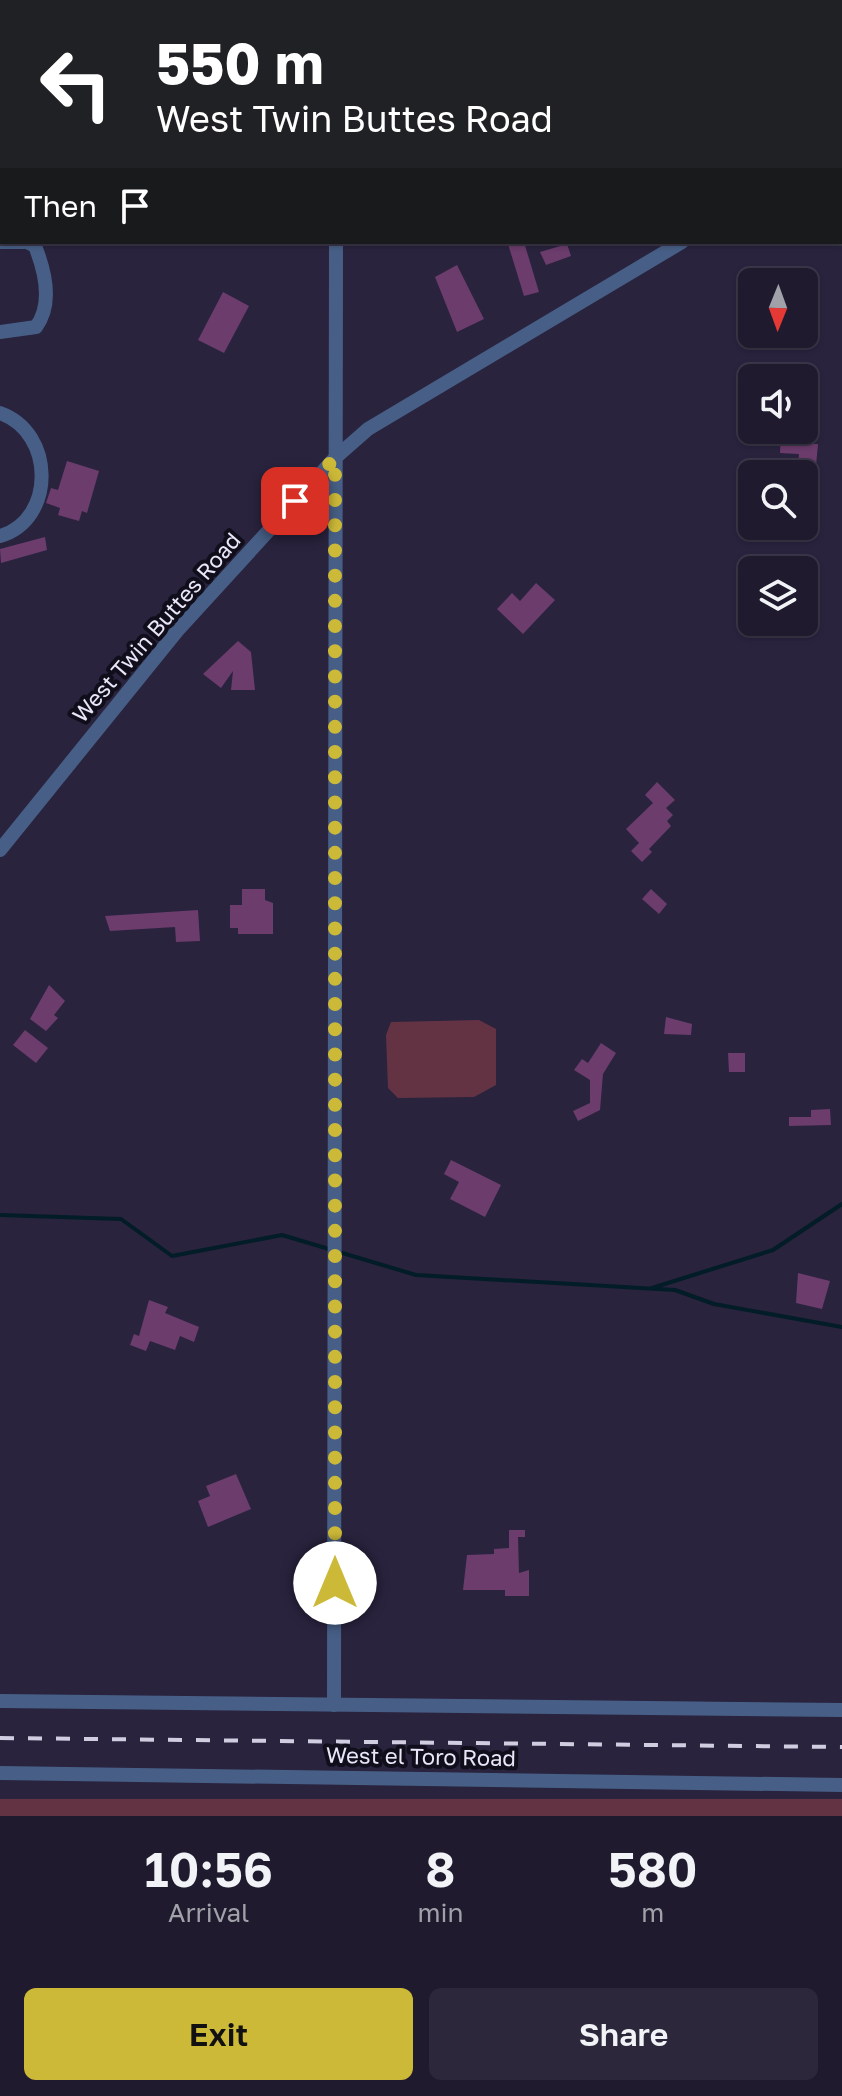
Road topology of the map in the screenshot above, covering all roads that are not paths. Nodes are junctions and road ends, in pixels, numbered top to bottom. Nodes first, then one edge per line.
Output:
1 (30, 244) edge
2 (336, 244) edge
3 (679, 244) edge
4 (0, 332) edge
5 (0, 413) edge
6 (335, 458) junction
7 (0, 536) edge
8 (0, 850) edge
9 (0, 1701) edge
10 (334, 1705) junction
11 (842, 1710) edge
12 (0, 1773) edge
13 (842, 1785) edge

1 - 4 street
2 - 6 street
3 - 6 street, West Twin Buttes Road
5 - 7 street
6 - 8 street, West Twin Buttes Road
6 - 10 street
9 - 10 street
10 - 11 street
12 - 13 street, West el Toro Road

